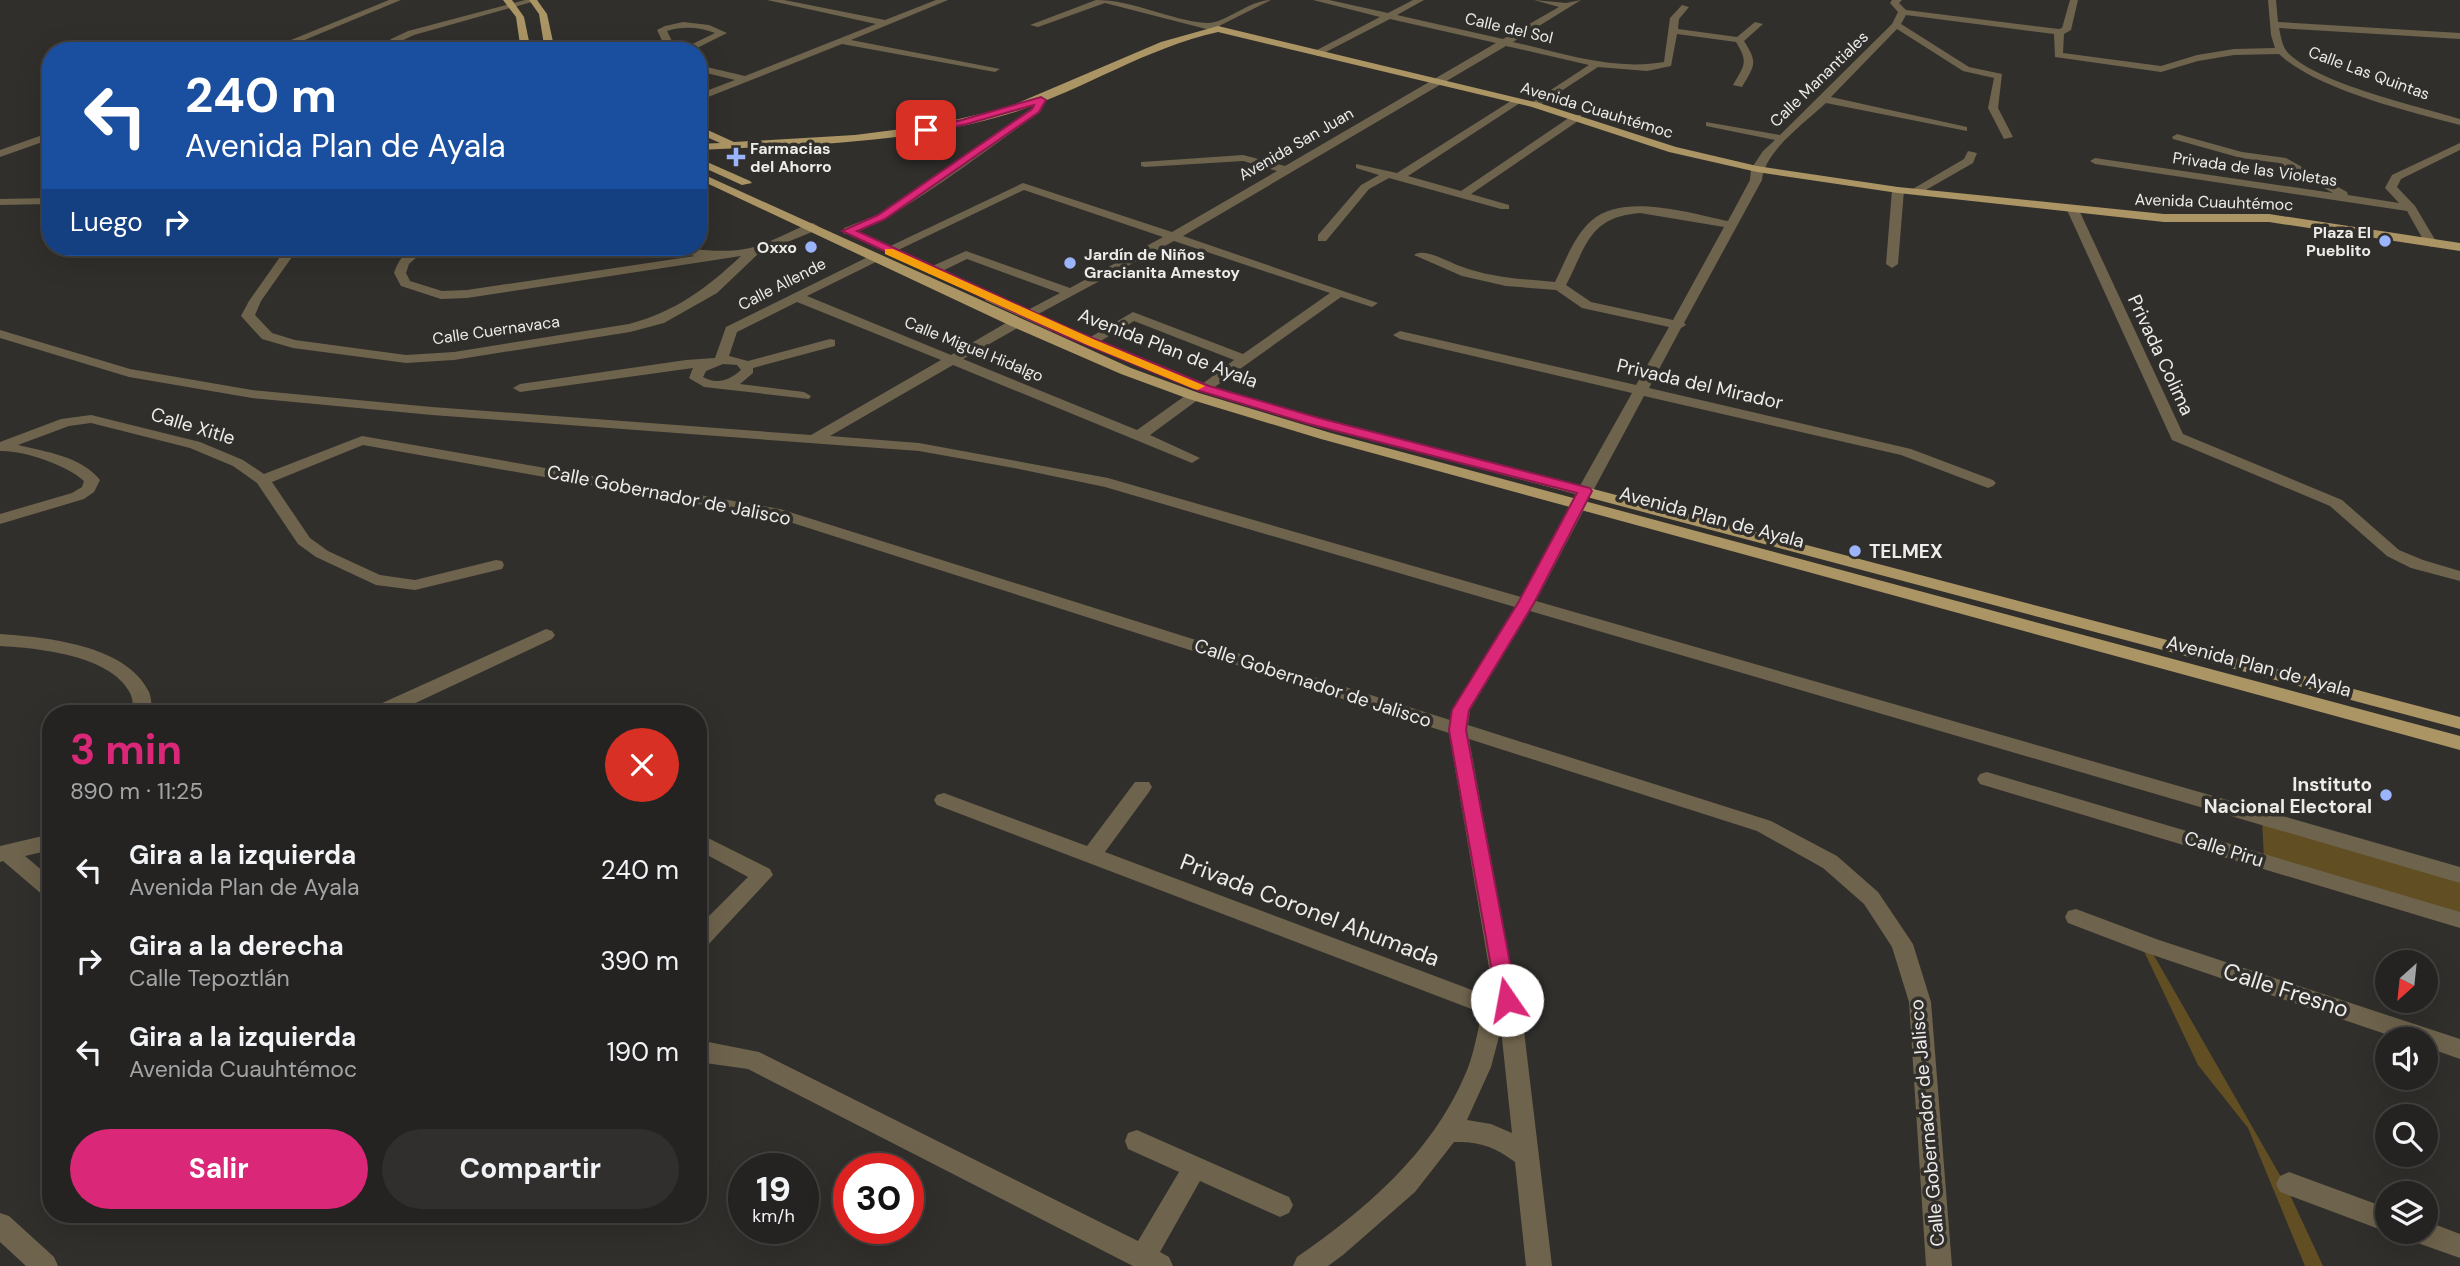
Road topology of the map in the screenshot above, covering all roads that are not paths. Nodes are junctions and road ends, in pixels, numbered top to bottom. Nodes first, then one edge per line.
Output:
1 (397, 0) edge
2 (534, 0) edge
3 (771, 0) edge
4 (944, 0) edge
5 (1105, 0) edge
6 (1267, 0) edge
7 (1317, 0) edge
8 (1420, 0) edge
9 (1538, 0) edge
10 (1898, 0) edge
11 (2074, 0) edge
12 (2272, 0) edge
13 (510, 2) edge
14 (1573, 3) edge
15 (1685, 7) dead end
16 (1903, 12) junction
17 (1388, 16) junction
18 (884, 23) junction
19 (1758, 23) dead end
20 (1035, 25) dead end
21 (1896, 25) junction
22 (2275, 25) junction
23 (1214, 28) junction
24 (1675, 31) junction
25 (2059, 32) junction
26 (2460, 36) edge
27 (1739, 40) junction
28 (838, 41) junction
29 (292, 42) edge
30 (393, 42) edge
31 (524, 42) edge
32 (548, 42) edge
33 (668, 42) edge
34 (702, 42) edge
35 (1506, 43) junction
36 (2282, 51) junction
37 (1318, 53) junction
38 (1596, 64) junction
39 (995, 69) dead end
40 (707, 70) edge
41 (745, 79) junction
42 (1439, 82) junction
43 (1738, 85) dead end
44 (707, 95) edge
45 (1824, 99) junction
46 (1041, 100) junction
47 (1518, 101) junction
48 (1535, 105) junction
49 (1577, 117) junction
50 (2460, 122) edge
51 (1710, 124) dead end
52 (1963, 129) dead end
53 (707, 134) edge
54 (2008, 137) dead end
55 (2177, 137) dead end
56 (42, 138) edge
57 (1781, 138) junction
58 (746, 145) junction
59 (2460, 146) edge
60 (707, 148) edge
61 (1972, 153) dead end
62 (0, 154) edge
63 (2095, 161) dead end
64 (1145, 164) dead end
65 (2218, 164) junction
66 (707, 165) edge
67 (1360, 166) dead end
68 (1756, 169) junction
69 (1286, 170) junction
70 (1393, 175) junction
71 (707, 179) edge
72 (1898, 190) junction
73 (1915, 192) junction
74 (1462, 195) junction
75 (2352, 200) junction
76 (42, 201) edge
77 (0, 202) edge
78 (1505, 207) dead end
79 (2411, 208) junction
80 (2073, 209) junction
81 (1732, 225) junction
82 (813, 227) junction
83 (848, 231) junction
84 (1172, 237) junction
85 (1322, 238) dead end
86 (2431, 243) junction
87 (2460, 247) edge
88 (754, 251) junction
89 (882, 253) junction
90 (707, 254) edge
91 (1420, 255) dead end
92 (287, 256) edge
93 (411, 256) edge
94 (656, 256) edge
95 (718, 256) junction
96 (1892, 264) dead end
97 (643, 268) junction
98 (932, 271) junction
99 (1559, 286) junction
100 (1070, 292) junction
101 (1340, 292) junction
102 (795, 296) junction
103 (1372, 303) dead end
104 (1029, 315) junction
105 (1016, 323) junction
106 (1679, 325) junction
107 (0, 334) edge
108 (1400, 335) dead end
109 (1089, 342) junction
110 (830, 344) dead end
111 (722, 360) junction
112 (955, 360) junction
113 (1246, 360) junction
114 (707, 364) junction
115 (747, 365) junction
116 (727, 384) junction
117 (520, 388) dead end
118 (1642, 390) junction
119 (1199, 392) junction
120 (804, 396) dead end
121 (1139, 437) junction
122 (816, 438) junction
123 (2, 447) edge
124 (1192, 458) dead end
125 (263, 480) junction
126 (1988, 483) dead end
127 (1582, 497) junction
128 (0, 519) edge
129 (496, 565) dead end
130 (2460, 576) edge
131 (1526, 603) junction
132 (546, 635) dead end
133 (0, 640) edge
134 (144, 705) edge
135 (395, 705) edge
136 (2460, 723) edge
137 (1458, 730) junction
138 (2460, 743) edge
139 (1987, 779) dead end
140 (1142, 787) dead end
141 (944, 800) dead end
142 (42, 844) edge
143 (707, 846) edge
144 (3, 853) edge
145 (1091, 856) junction
146 (2460, 876) edge
147 (42, 883) edge
148 (2076, 917) dead end
149 (2460, 920) edge
150 (707, 932) edge
151 (1503, 1003) junction
152 (2460, 1049) edge
153 (707, 1054) edge
154 (1449, 1130) junction
155 (1137, 1141) dead end
156 (1527, 1156) junction
157 (1195, 1167) junction
158 (2289, 1184) dead end
159 (1280, 1205) dead end
160 (2375, 1216) edge
161 (0, 1225) edge
162 (2438, 1239) edge
163 (2460, 1247) edge
164 (1152, 1262) edge
165 (45, 1266) edge
166 (1306, 1266) edge
167 (1539, 1266) edge
168 (1939, 1266) edge

1 - 29 street
2 - 13 street
2 - 32 main road
3 - 18 street
4 - 18 street
5 - 20 street
5 - 23 street
6 - 23 street
7 - 17 street, Calle del Sol
8 - 17 street
9 - 14 street
10 - 16 street
11 - 25 street
12 - 22 street, Calle Las Quintas
13 - 30 street
13 - 31 main road
14 - 35 street, Avenida San Juan
15 - 24 street
16 - 21 street, Calle Manantiales
16 - 25 street
17 - 35 street, Calle del Sol
17 - 37 street
18 - 28 street
19 - 27 street
21 - 45 street, Calle Manantiales
21 - 54 street
22 - 26 street
22 - 36 street, Calle Las Quintas
23 - 37 main road, Avenida Cuauhtémoc
23 - 46 main road, Avenida Cuauhtémoc
24 - 27 street
24 - 38 street, Calle del Sol
25 - 36 street
27 - 43 street
28 - 39 street
28 - 41 street
33 - 34 street
35 - 38 street, Calle del Sol
35 - 42 street, Avenida San Juan
36 - 50 street, Calle Las Quintas
37 - 42 main road, Avenida Cuauhtémoc
38 - 48 street
40 - 41 street
41 - 44 street
42 - 47 main road, Avenida Cuauhtémoc
42 - 69 street, Avenida San Juan
45 - 52 street
45 - 57 street, Calle Manantiales
46 - 58 main road, Avenida Cuauhtémoc
46 - 83 street
47 - 48 main road, Avenida Cuauhtémoc
47 - 70 street
48 - 49 main road, Avenida Cuauhtémoc
49 - 68 main road, Avenida Cuauhtémoc
49 - 74 street
51 - 57 street
53 - 58 main road, Avenida Cuauhtémoc
55 - 65 street
56 - 62 street
57 - 68 street, Calle Manantiales
58 - 60 main road, Avenida Cuauhtémoc
59 - 79 street
61 - 73 street
63 - 65 street, Privada de las Violetas
64 - 69 street
65 - 75 street, Privada de las Violetas
65 - 75 street
66 - 83 main road, Avenida Plan de Ayala
67 - 70 street
68 - 72 main road, Avenida Cuauhtémoc
68 - 81 street, Calle Manantiales
69 - 84 street, Avenida San Juan
70 - 74 street
70 - 85 street
71 - 82 main road, Avenida Plan de Ayala
72 - 73 main road, Avenida Cuauhtémoc
72 - 96 street
73 - 80 main road, Avenida Cuauhtémoc
74 - 78 street
75 - 79 street, Privada de las Violetas
76 - 77 street
79 - 86 street
80 - 86 main road, Avenida Cuauhtémoc
80 - 130 street, Privada Colima
81 - 99 street
81 - 106 street, Calle Manantiales
82 - 88 street, Calle Cuernavaca
82 - 89 main road, Avenida Plan de Ayala
83 - 89 main road, Avenida Plan de Ayala
84 - 89 street, Calle Allende
84 - 100 street, Avenida San Juan
84 - 101 street
86 - 87 main road, Avenida Cuauhtémoc
88 - 92 street, Calle Cuernavaca
88 - 95 street
89 - 98 main road, Avenida Plan de Ayala
89 - 102 street, Calle Allende
89 - 105 main road, Avenida Plan de Ayala
90 - 95 street
91 - 99 street
93 - 97 street
94 - 97 street
95 - 97 street
98 - 100 street
98 - 104 main road, Avenida Plan de Ayala
99 - 106 street
100 - 104 street, Avenida San Juan
101 - 103 street
101 - 113 street
102 - 111 street, Calle Allende
102 - 112 street, Calle Miguel Hidalgo
104 - 109 main road, Avenida Plan de Ayala
105 - 112 street
105 - 119 main road, Avenida Plan de Ayala
106 - 118 street, Calle Manantiales
107 - 122 street
108 - 118 street, Privada del Mirador
109 - 113 street
109 - 119 main road, Avenida Plan de Ayala
110 - 115 street
111 - 114 street
111 - 115 street
112 - 121 street, Calle Miguel Hidalgo
112 - 122 street
113 - 119 street
114 - 116 street
114 - 117 street
115 - 116 street
116 - 120 street
118 - 126 street, Privada del Mirador
118 - 127 street, Calle Manantiales
119 - 121 street
119 - 127 main road, Avenida Plan de Ayala
121 - 124 street, Calle Miguel Hidalgo
122 - 131 street
123 - 125 street, Calle Xitle
123 - 128 street, Calle Xitle
125 - 129 street
125 - 137 street, Calle Gobernador de Jalisco
127 - 131 street, Calle Manantiales
127 - 136 main road, Avenida Plan de Ayala
127 - 138 main road, Avenida Plan de Ayala
131 - 137 street, Calle Manantiales
131 - 146 street
132 - 135 street
133 - 134 street
137 - 151 street
137 - 168 street, Calle Gobernador de Jalisco
139 - 149 street, Calle Piru
140 - 145 street
141 - 145 street, Privada Coronel Ahumada
142 - 144 street
143 - 150 street
144 - 147 street
145 - 151 street, Privada Coronel Ahumada
148 - 152 street, Calle Fresno
151 - 154 street
151 - 156 street
153 - 164 street
154 - 156 street
154 - 166 street
155 - 157 street
156 - 167 street
157 - 159 street
157 - 164 street
158 - 160 street
161 - 165 street
162 - 163 street

